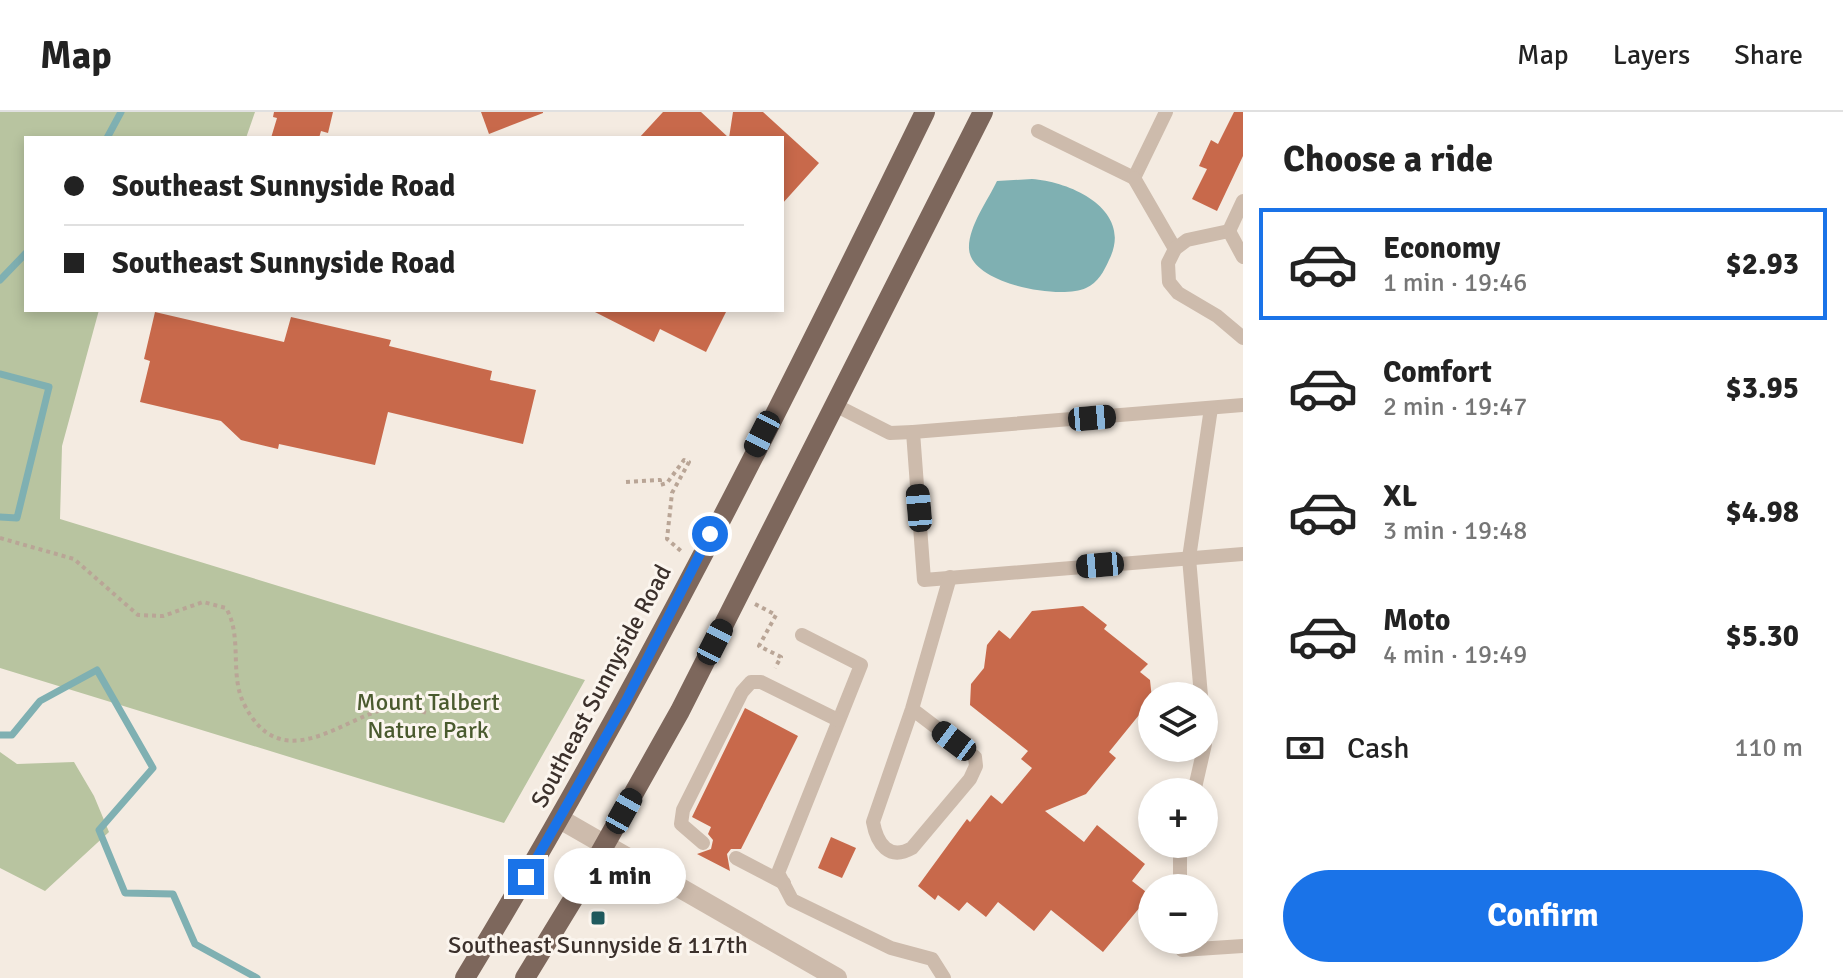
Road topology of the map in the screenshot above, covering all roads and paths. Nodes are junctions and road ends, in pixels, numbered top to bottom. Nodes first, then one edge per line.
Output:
1 (925, 112) edge
2 (983, 112) edge
3 (1166, 112) edge
4 (1038, 131) dead end
5 (1134, 178) junction
6 (1243, 201) edge
7 (1229, 231) junction
8 (1175, 249) junction
9 (1243, 257) edge
10 (1243, 338) edge
11 (835, 405) junction
12 (1243, 405) edge
13 (1211, 408) junction
14 (913, 432) junction
15 (626, 482) dead end
16 (0, 538) edge
17 (1243, 554) edge
18 (1189, 558) junction
19 (698, 559) junction
20 (950, 577) junction
21 (738, 596) junction
22 (802, 635) dead end
23 (1200, 682) edge
24 (766, 684) junction
25 (912, 709) junction
26 (427, 713) dead end
27 (838, 720) junction
28 (560, 819) junction
29 (703, 843) dead end
30 (605, 844) junction
31 (736, 858) dead end
32 (784, 883) junction
33 (1243, 946) edge
34 (1218, 948) edge
35 (465, 978) edge
36 (525, 978) edge
37 (837, 978) edge
38 (944, 978) edge

1 - 19 main road, Southeast Sunnyside Road
2 - 11 main road
3 - 5 lane
4 - 5 lane
5 - 8 lane
6 - 7 lane
7 - 8 lane
7 - 9 lane
8 - 10 lane
11 - 14 lane
11 - 21 main road
12 - 13 lane
13 - 14 lane
13 - 18 lane
14 - 20 lane
15 - 19 path
16 - 26 path
17 - 18 lane
18 - 20 lane
18 - 23 lane
19 - 28 main road, Southeast Sunnyside Road
20 - 25 lane
21 - 24 path
21 - 30 main road
22 - 27 lane
24 - 27 lane
24 - 29 lane
25 - 25 lane
27 - 32 lane
28 - 30 street
28 - 35 main road, Southeast Sunnyside Road
30 - 36 main road
30 - 37 street
31 - 32 lane
32 - 38 lane
33 - 34 lane

